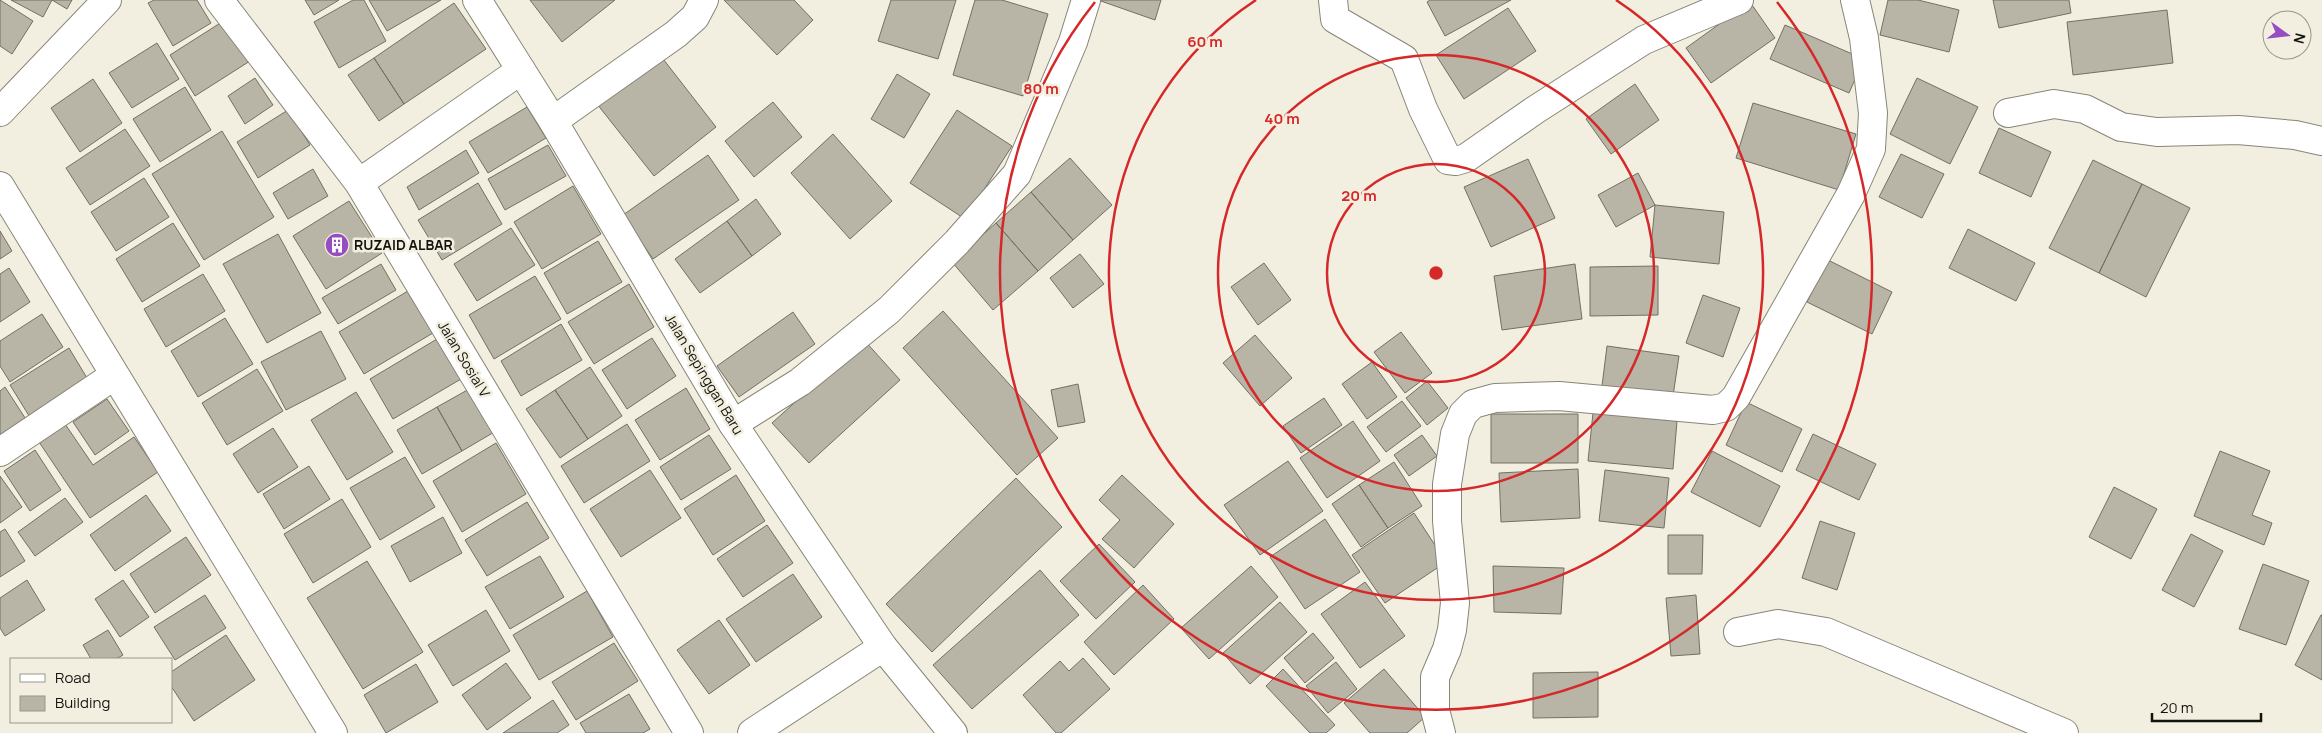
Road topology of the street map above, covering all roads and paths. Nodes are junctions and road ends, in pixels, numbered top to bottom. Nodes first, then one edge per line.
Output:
1 (107, 0) edge
2 (218, 0) edge
3 (477, 0) edge
4 (704, 0) edge
5 (1086, 0) edge
6 (1334, 0) edge
7 (1739, 0) edge
8 (1855, 0) edge
9 (521, 70) junction
10 (0, 112) edge
11 (2008, 113) dead end
12 (553, 121) junction
13 (2322, 141) edge
14 (359, 183) junction
15 (0, 186) edge
16 (115, 375) junction
17 (732, 424) junction
18 (0, 452) edge
19 (1738, 632) dead end
20 (883, 647) junction
21 (333, 733) edge
22 (689, 733) edge
23 (752, 733) edge
24 (953, 733) edge
25 (1441, 733) edge
26 (2064, 733) edge

1 - 10 street
2 - 14 street, Jalan Sosial V
3 - 9 street, Jalan Sepinggan Baru
4 - 12 street
5 - 17 street
6 - 7 street
8 - 25 street
9 - 12 street, Jalan Sepinggan Baru
9 - 14 street
11 - 13 street
12 - 17 street, Jalan Sepinggan Baru
14 - 22 street, Jalan Sosial V
15 - 16 street
16 - 18 street
16 - 21 street
17 - 20 street, Jalan Sepinggan Baru
19 - 26 street
20 - 23 street
20 - 24 street, Jalan Sepinggan Baru

